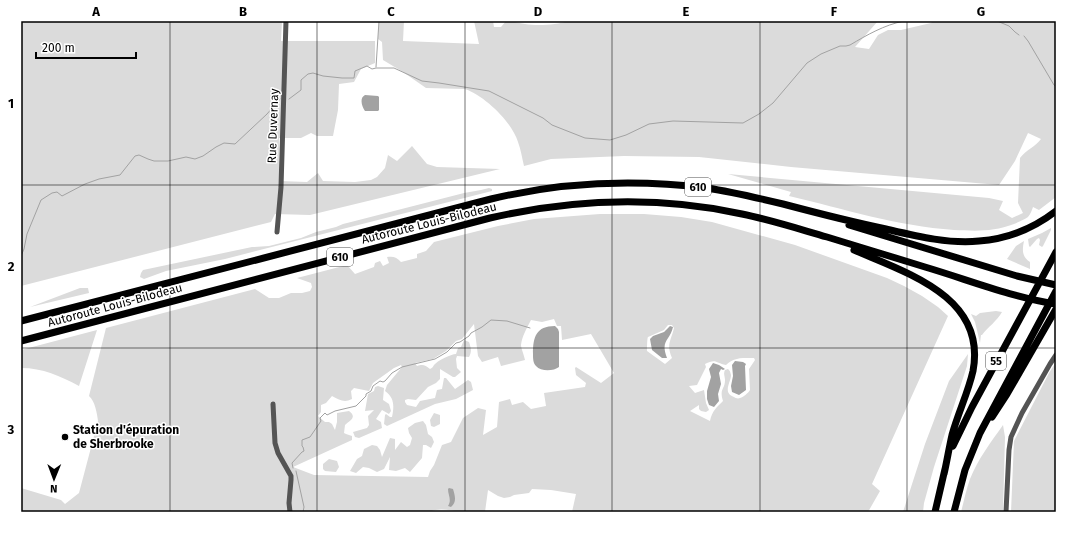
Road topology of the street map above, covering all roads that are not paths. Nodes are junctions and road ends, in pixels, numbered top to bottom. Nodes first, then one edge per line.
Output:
1 (286, 21) edge
2 (784, 204) junction
3 (1056, 211) edge
4 (277, 232) dead end
5 (825, 237) junction
6 (1056, 252) edge
7 (1056, 285) edge
8 (1056, 291) edge
9 (1056, 304) edge
10 (1056, 309) edge
11 (21, 321) edge
12 (21, 341) edge
13 (1056, 355) edge
14 (273, 404) dead end
15 (975, 444) junction
16 (944, 474) junction
17 (290, 512) edge
18 (934, 512) edge
19 (954, 512) edge
20 (1006, 512) edge

1 - 4 street, Rue Duvernay
2 - 3 highway
2 - 7 highway
2 - 11 highway, Autoroute Louis-Bilodeau / 610
5 - 9 highway
5 - 12 highway, Autoroute Louis-Bilodeau / 610
5 - 16 highway
6 - 16 highway, 55
8 - 15 highway, 55
10 - 15 highway
13 - 20 street
14 - 17 street
15 - 19 highway, 55
16 - 18 highway, 55

